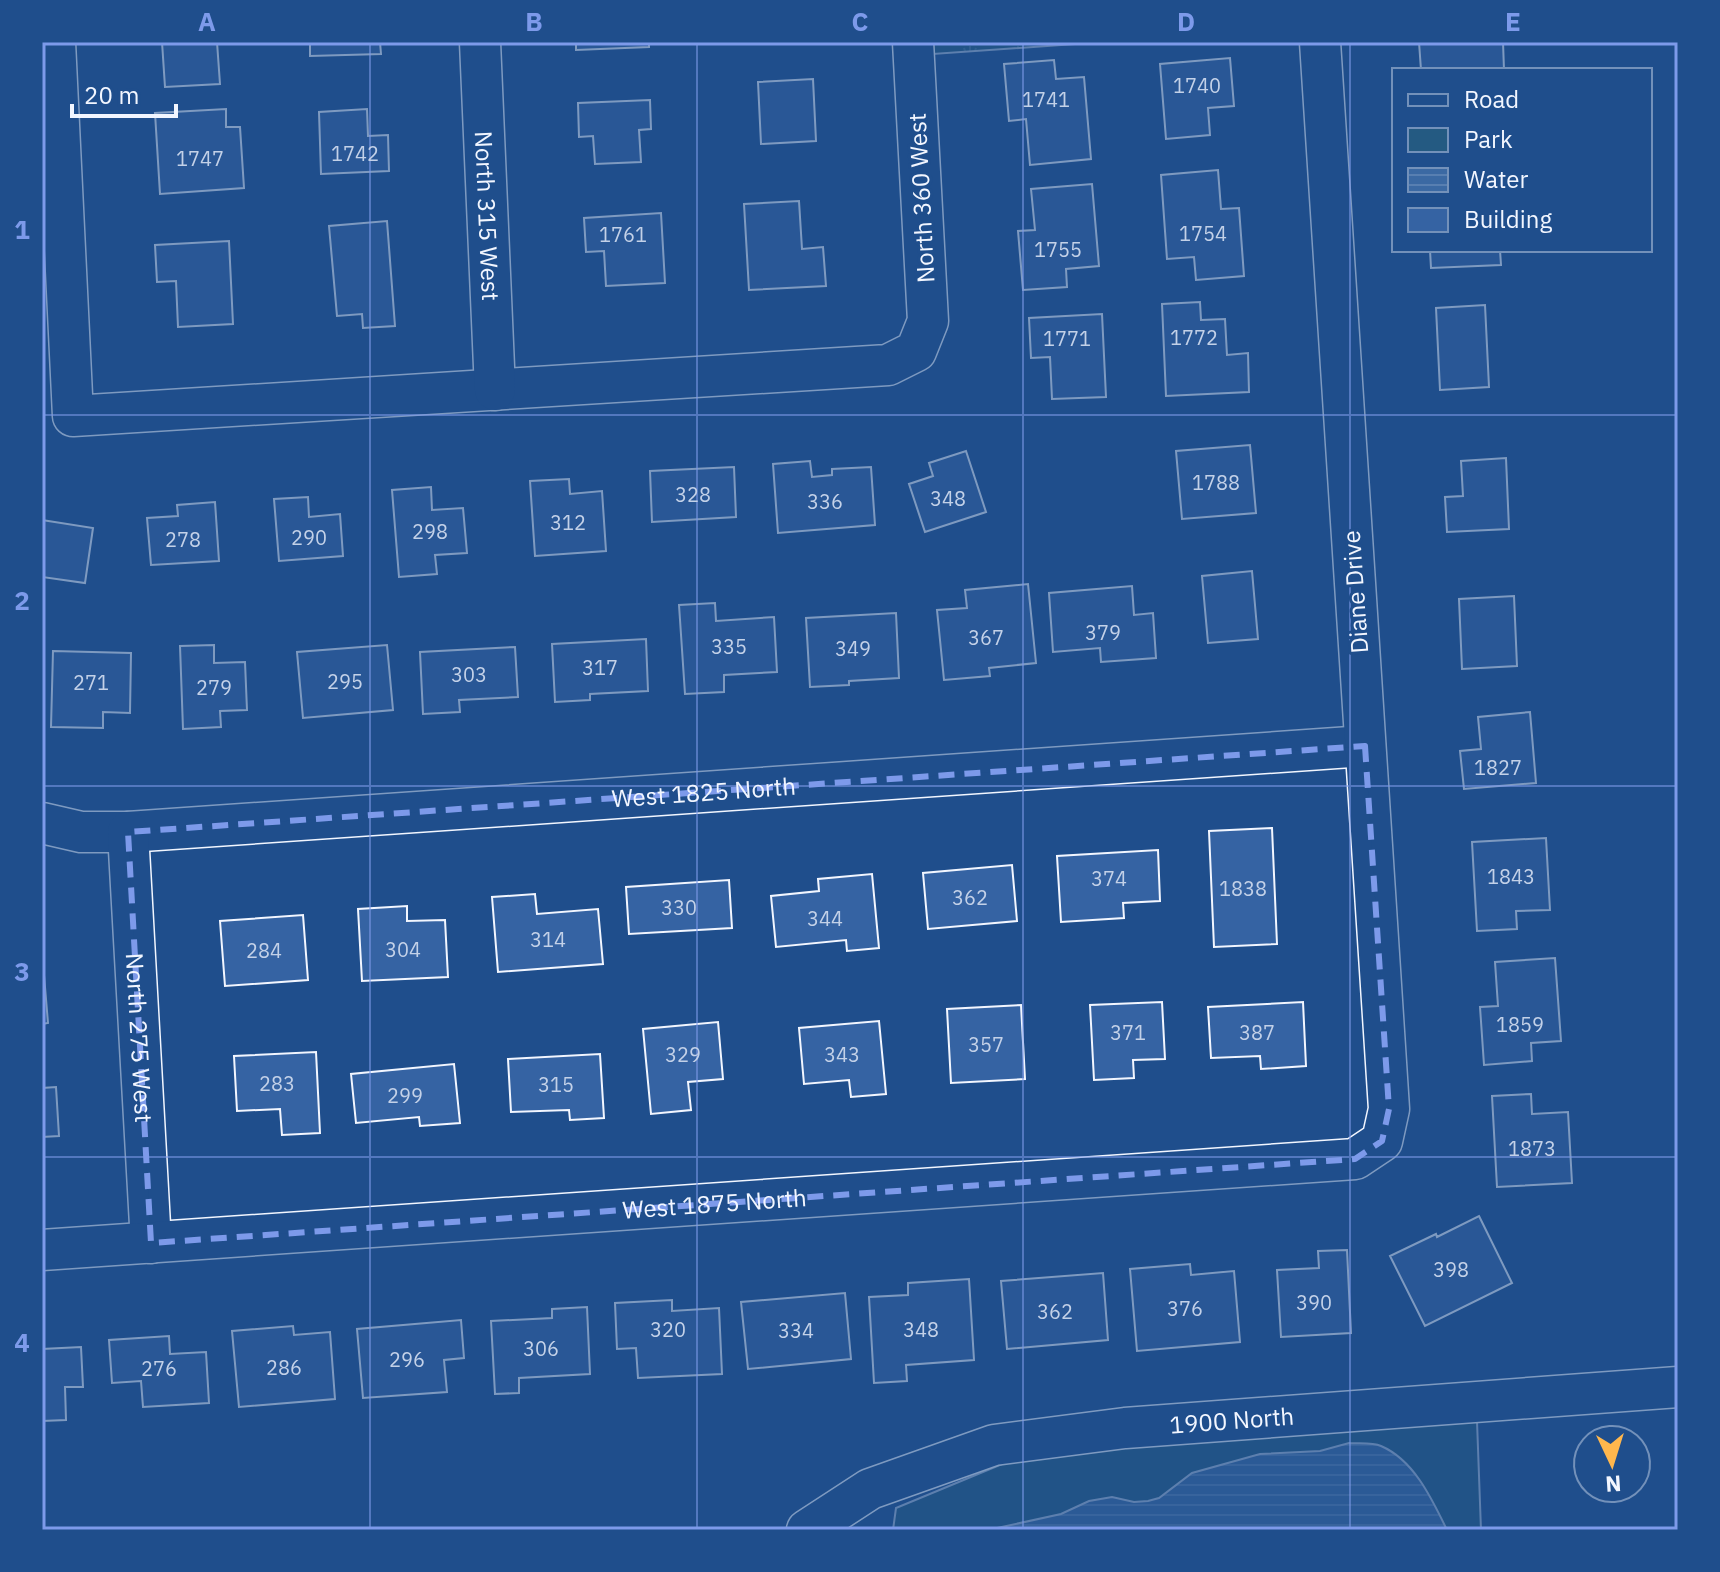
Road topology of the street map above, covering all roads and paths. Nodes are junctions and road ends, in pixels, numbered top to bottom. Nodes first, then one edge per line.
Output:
1 (55, 42) edge
2 (480, 42) edge
3 (913, 42) edge
4 (1320, 42) edge
5 (495, 390) junction
6 (1365, 746) junction
7 (42, 823) edge
8 (128, 832) junction
9 (1382, 1141) joint
10 (151, 1243) junction
11 (42, 1250) edge
12 (1678, 1387) edge
13 (807, 1530) edge

1 - 5 street
2 - 5 street, North 315 West
3 - 5 street, North 360 West
4 - 6 street, Diane Drive
6 - 8 street, West 1825 North
6 - 9 street, Diane Drive
7 - 8 street, West 1825 North
8 - 10 street, North 275 West
9 - 10 street, West 1875 North
10 - 11 street, West 1875 North
12 - 13 street, 1900 North

